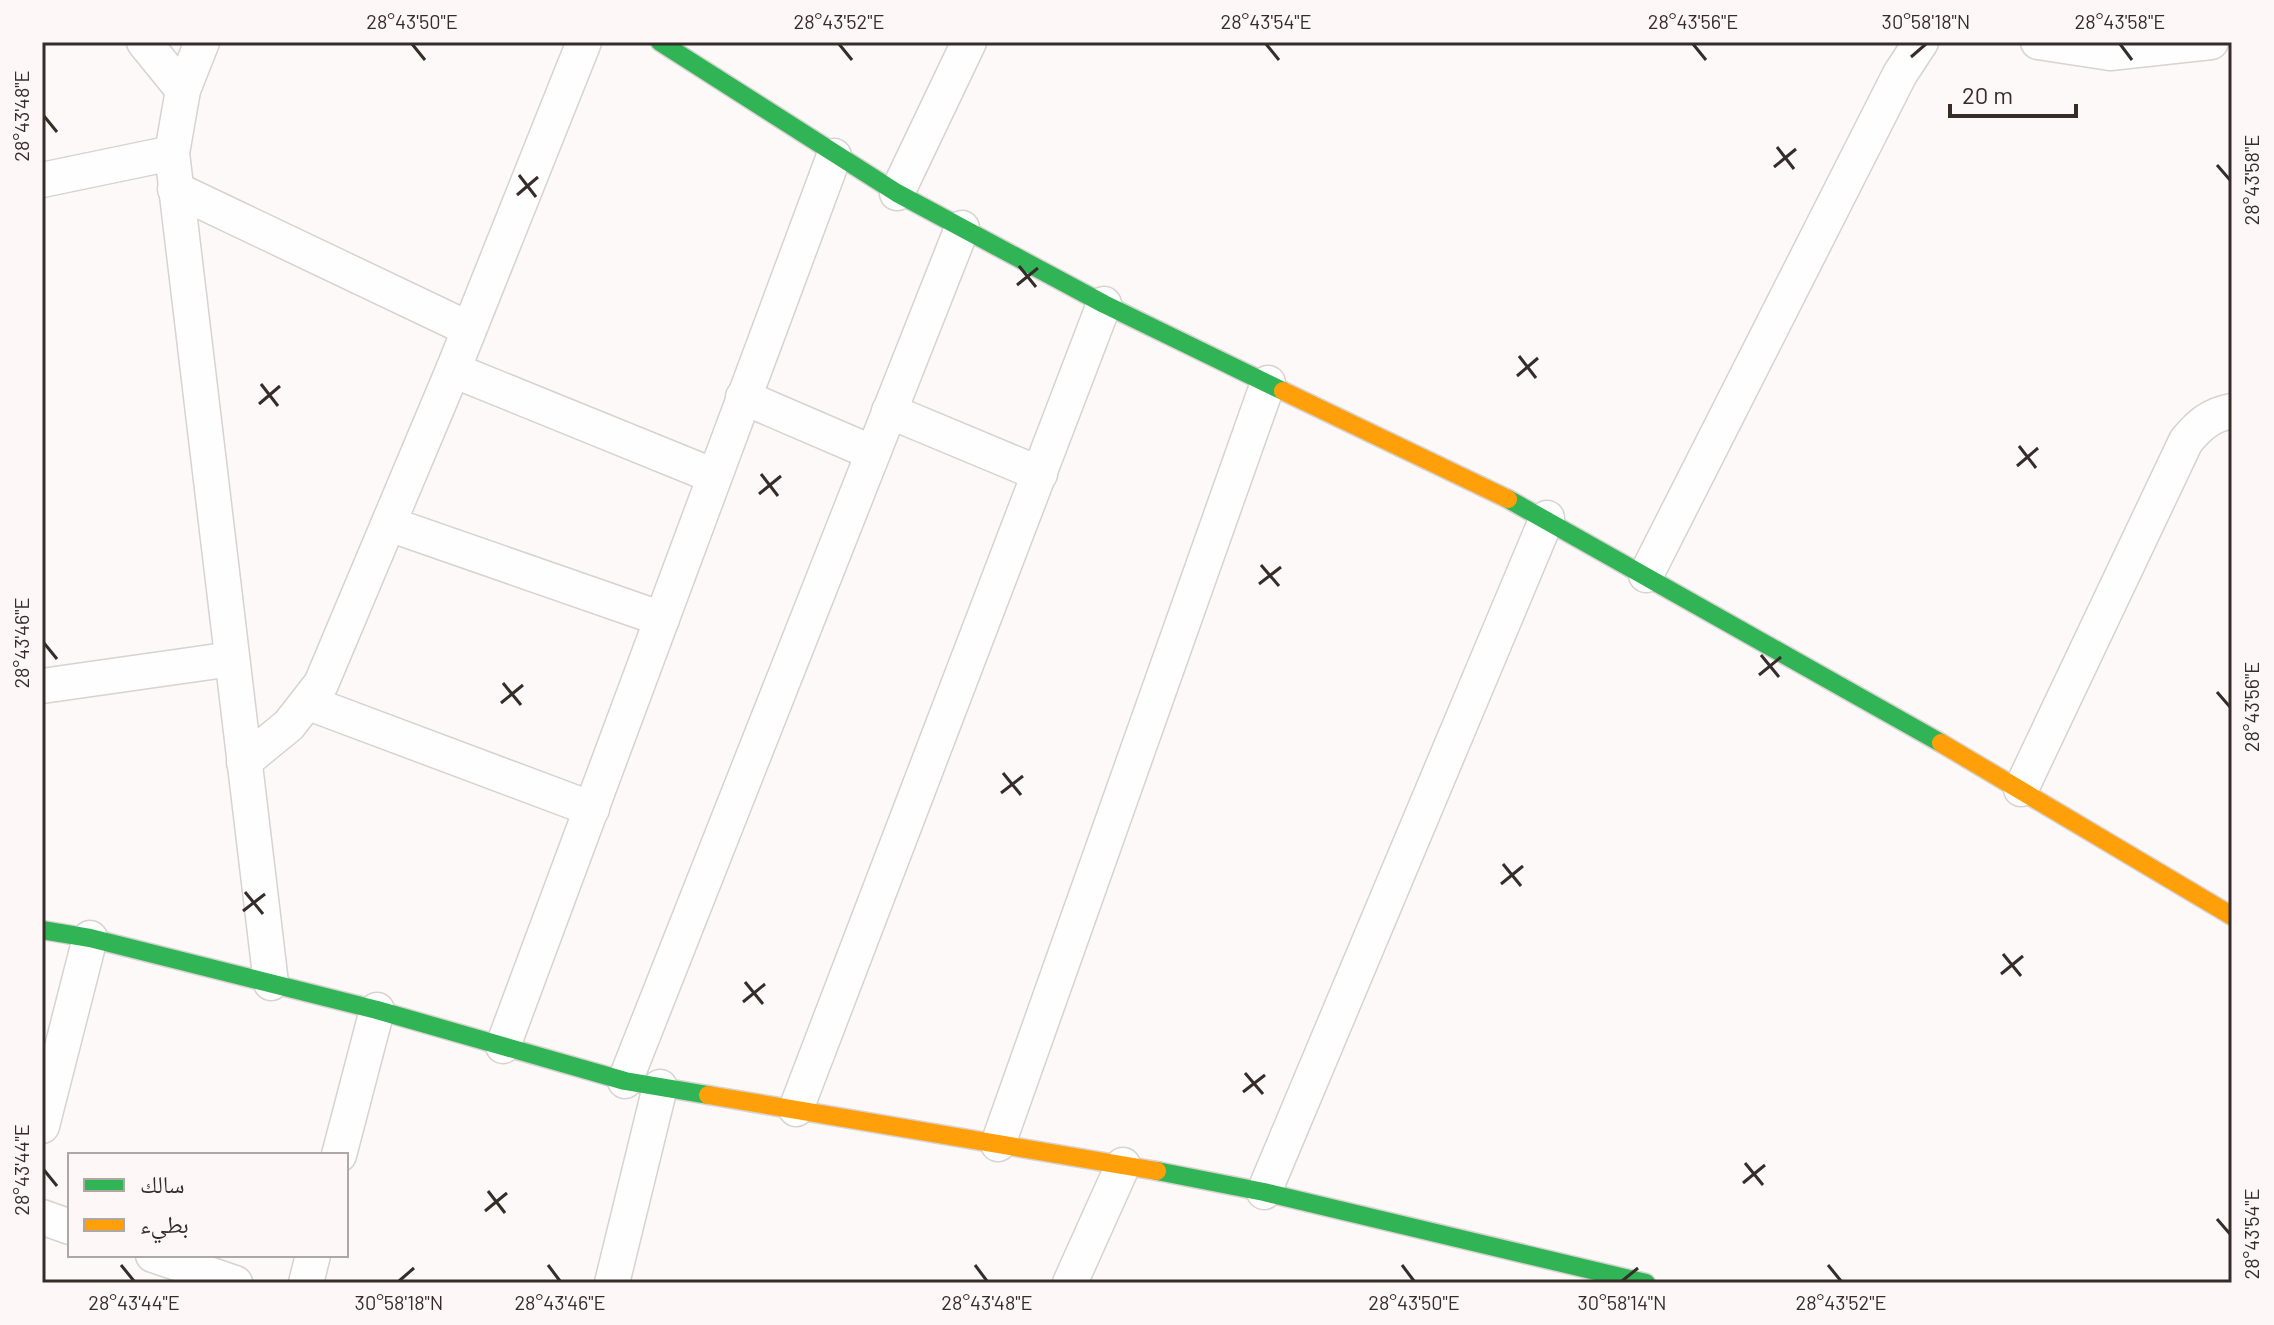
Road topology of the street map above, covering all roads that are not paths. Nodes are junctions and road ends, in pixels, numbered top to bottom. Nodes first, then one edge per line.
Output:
1 (144, 42) edge
2 (202, 42) edge
3 (584, 42) edge
4 (660, 42) edge
5 (969, 42) edge
6 (1921, 42) edge
7 (2038, 42) edge
8 (2211, 42) edge
9 (183, 90) junction
10 (172, 153) junction
11 (834, 156) junction
12 (42, 180) edge
13 (175, 189) junction
14 (897, 193) junction
15 (962, 228) junction
16 (1104, 304) junction
17 (469, 329) junction
18 (453, 370) junction
19 (1268, 383) junction
20 (743, 397) junction
21 (889, 411) junction
22 (2232, 411) edge
23 (873, 453) junction
24 (1040, 474) junction
25 (714, 476) junction
26 (1547, 518) junction
27 (389, 524) junction
28 (1646, 575) junction
29 (662, 619) junction
30 (232, 659) junction
31 (42, 686) edge
32 (309, 703) junction
33 (244, 762) junction
34 (2021, 789) junction
35 (592, 809) junction
36 (2232, 916) edge
37 (42, 930) edge
38 (90, 938) junction
39 (271, 983) junction
40 (377, 1010) junction
41 (503, 1046) junction
42 (625, 1081) junction
43 (660, 1087) junction
44 (796, 1109) junction
45 (42, 1126) edge
46 (998, 1144) junction
47 (340, 1153) edge
48 (1123, 1165) junction
49 (1264, 1192) junction
50 (42, 1217) edge
51 (68, 1226) edge
52 (159, 1257) edge
53 (312, 1257) edge
54 (235, 1283) edge
55 (306, 1283) edge
56 (612, 1283) edge
57 (1070, 1283) edge
58 (1643, 1283) edge

1 - 9 street
2 - 9 street
3 - 17 street
4 - 11 street
5 - 14 street
6 - 28 street
7 - 8 street
9 - 10 street
10 - 12 street
10 - 13 street
11 - 14 street
11 - 20 street
13 - 17 street
13 - 30 street
14 - 15 street
15 - 16 street
15 - 21 street
16 - 19 street
16 - 24 street
17 - 18 street
18 - 25 street
18 - 27 street
19 - 26 street
19 - 46 street
20 - 23 street
20 - 25 street
21 - 23 street
21 - 24 street
22 - 34 street
23 - 42 street
24 - 44 street
25 - 29 street
26 - 28 street
26 - 49 street
27 - 29 street
27 - 32 street
28 - 34 street
29 - 35 street
30 - 31 street
30 - 33 street
32 - 33 street
32 - 35 street
33 - 39 street
34 - 36 street
35 - 41 street
37 - 38 street
38 - 39 street
38 - 45 street
39 - 40 street
40 - 41 street
40 - 47 street
41 - 42 street
42 - 43 street
43 - 44 street
43 - 56 street
44 - 46 street
46 - 48 street
48 - 49 street
48 - 57 street
49 - 58 street
50 - 51 street
52 - 54 street
53 - 55 street

